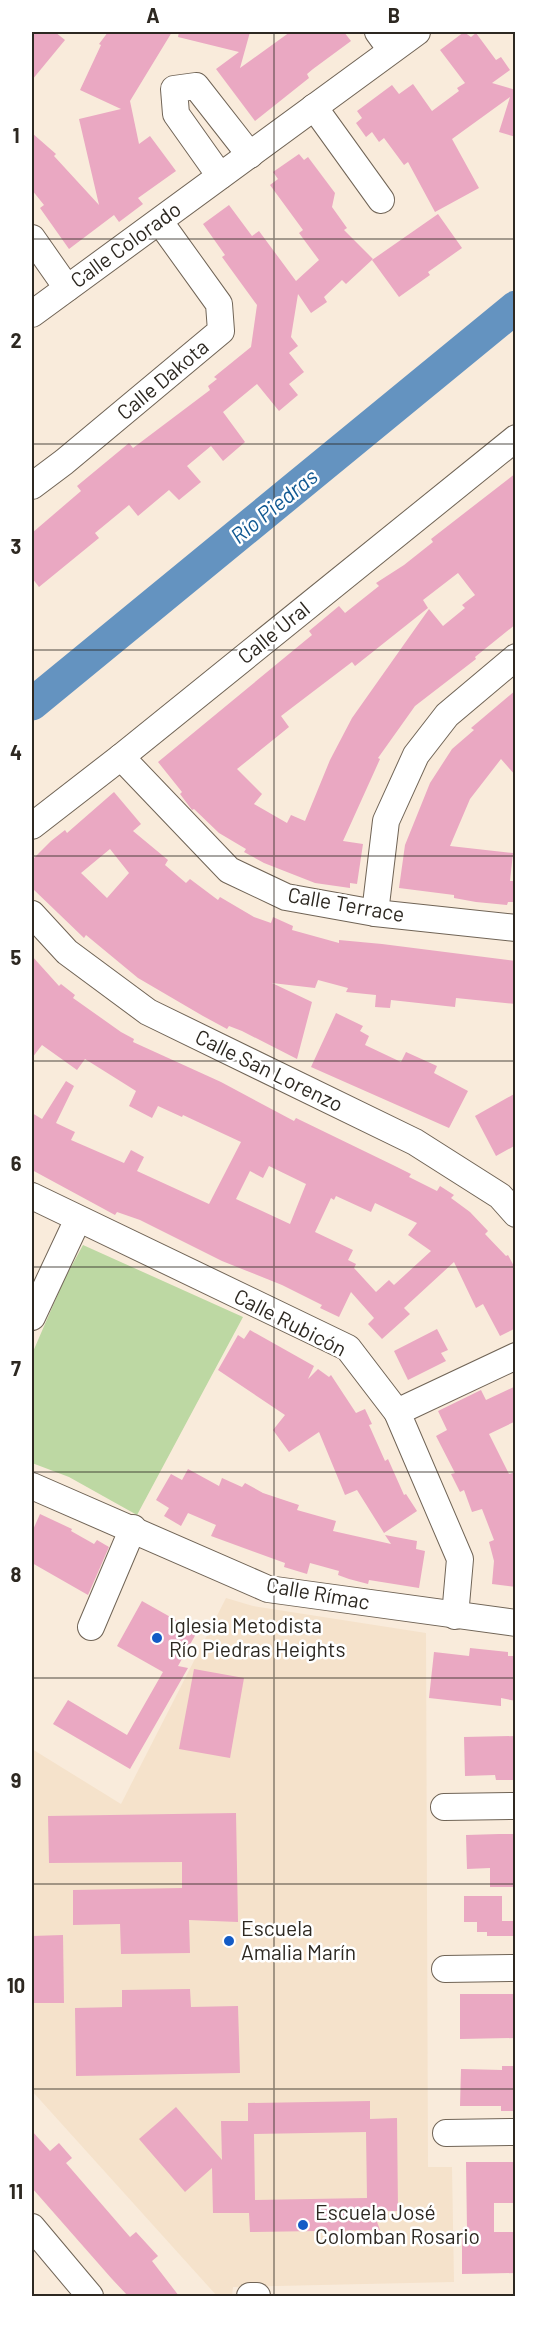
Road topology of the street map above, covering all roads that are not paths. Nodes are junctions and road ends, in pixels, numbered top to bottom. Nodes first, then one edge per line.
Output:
1 (417, 32) edge
2 (384, 41) edge
3 (314, 107) junction
4 (250, 155) junction
5 (220, 177) junction
6 (381, 200) dead end
7 (160, 222) junction
8 (32, 238) edge
9 (67, 288) junction
10 (32, 314) edge
11 (516, 438) edge
12 (32, 486) edge
13 (516, 657) edge
14 (121, 757) junction
15 (32, 826) edge
16 (375, 913) junction
17 (32, 914) edge
18 (516, 928) edge
19 (32, 1196) edge
20 (510, 1198) edge
21 (78, 1219) junction
22 (32, 1317) edge
23 (516, 1356) edge
24 (397, 1412) junction
25 (32, 1486) edge
26 (133, 1528) junction
27 (455, 1616) junction
28 (516, 1623) edge
29 (91, 1628) dead end
30 (516, 1806) edge
31 (444, 1807) dead end
32 (516, 1968) edge
33 (445, 1969) dead end
34 (516, 2132) edge
35 (446, 2133) dead end
36 (32, 2230) edge
37 (90, 2296) edge
38 (250, 2296) edge
39 (257, 2296) edge

1 - 2 street, Calle Colorado
2 - 3 street, Calle Colorado
3 - 4 street, Calle Colorado
3 - 6 street
4 - 5 street, Calle Colorado
4 - 5 street
5 - 7 street, Calle Colorado
7 - 9 street, Calle Colorado
7 - 12 street, Calle Dakota
8 - 9 street
9 - 10 street, Calle Colorado
11 - 14 street, Calle Ural
13 - 16 street
14 - 15 street, Calle Ural
14 - 16 street, Calle Terrace
16 - 18 street, Calle Terrace
17 - 20 street, Calle San Lorenzo
19 - 21 street, Calle Rubicón
21 - 22 street
21 - 24 street, Calle Rubicón
23 - 24 street
24 - 27 street, Calle Rubicón
25 - 26 street, Calle Rímac
26 - 27 street, Calle Rímac
26 - 29 street
27 - 28 street, Calle Rímac
30 - 31 street
32 - 33 street
34 - 35 street
36 - 37 street
38 - 39 street

